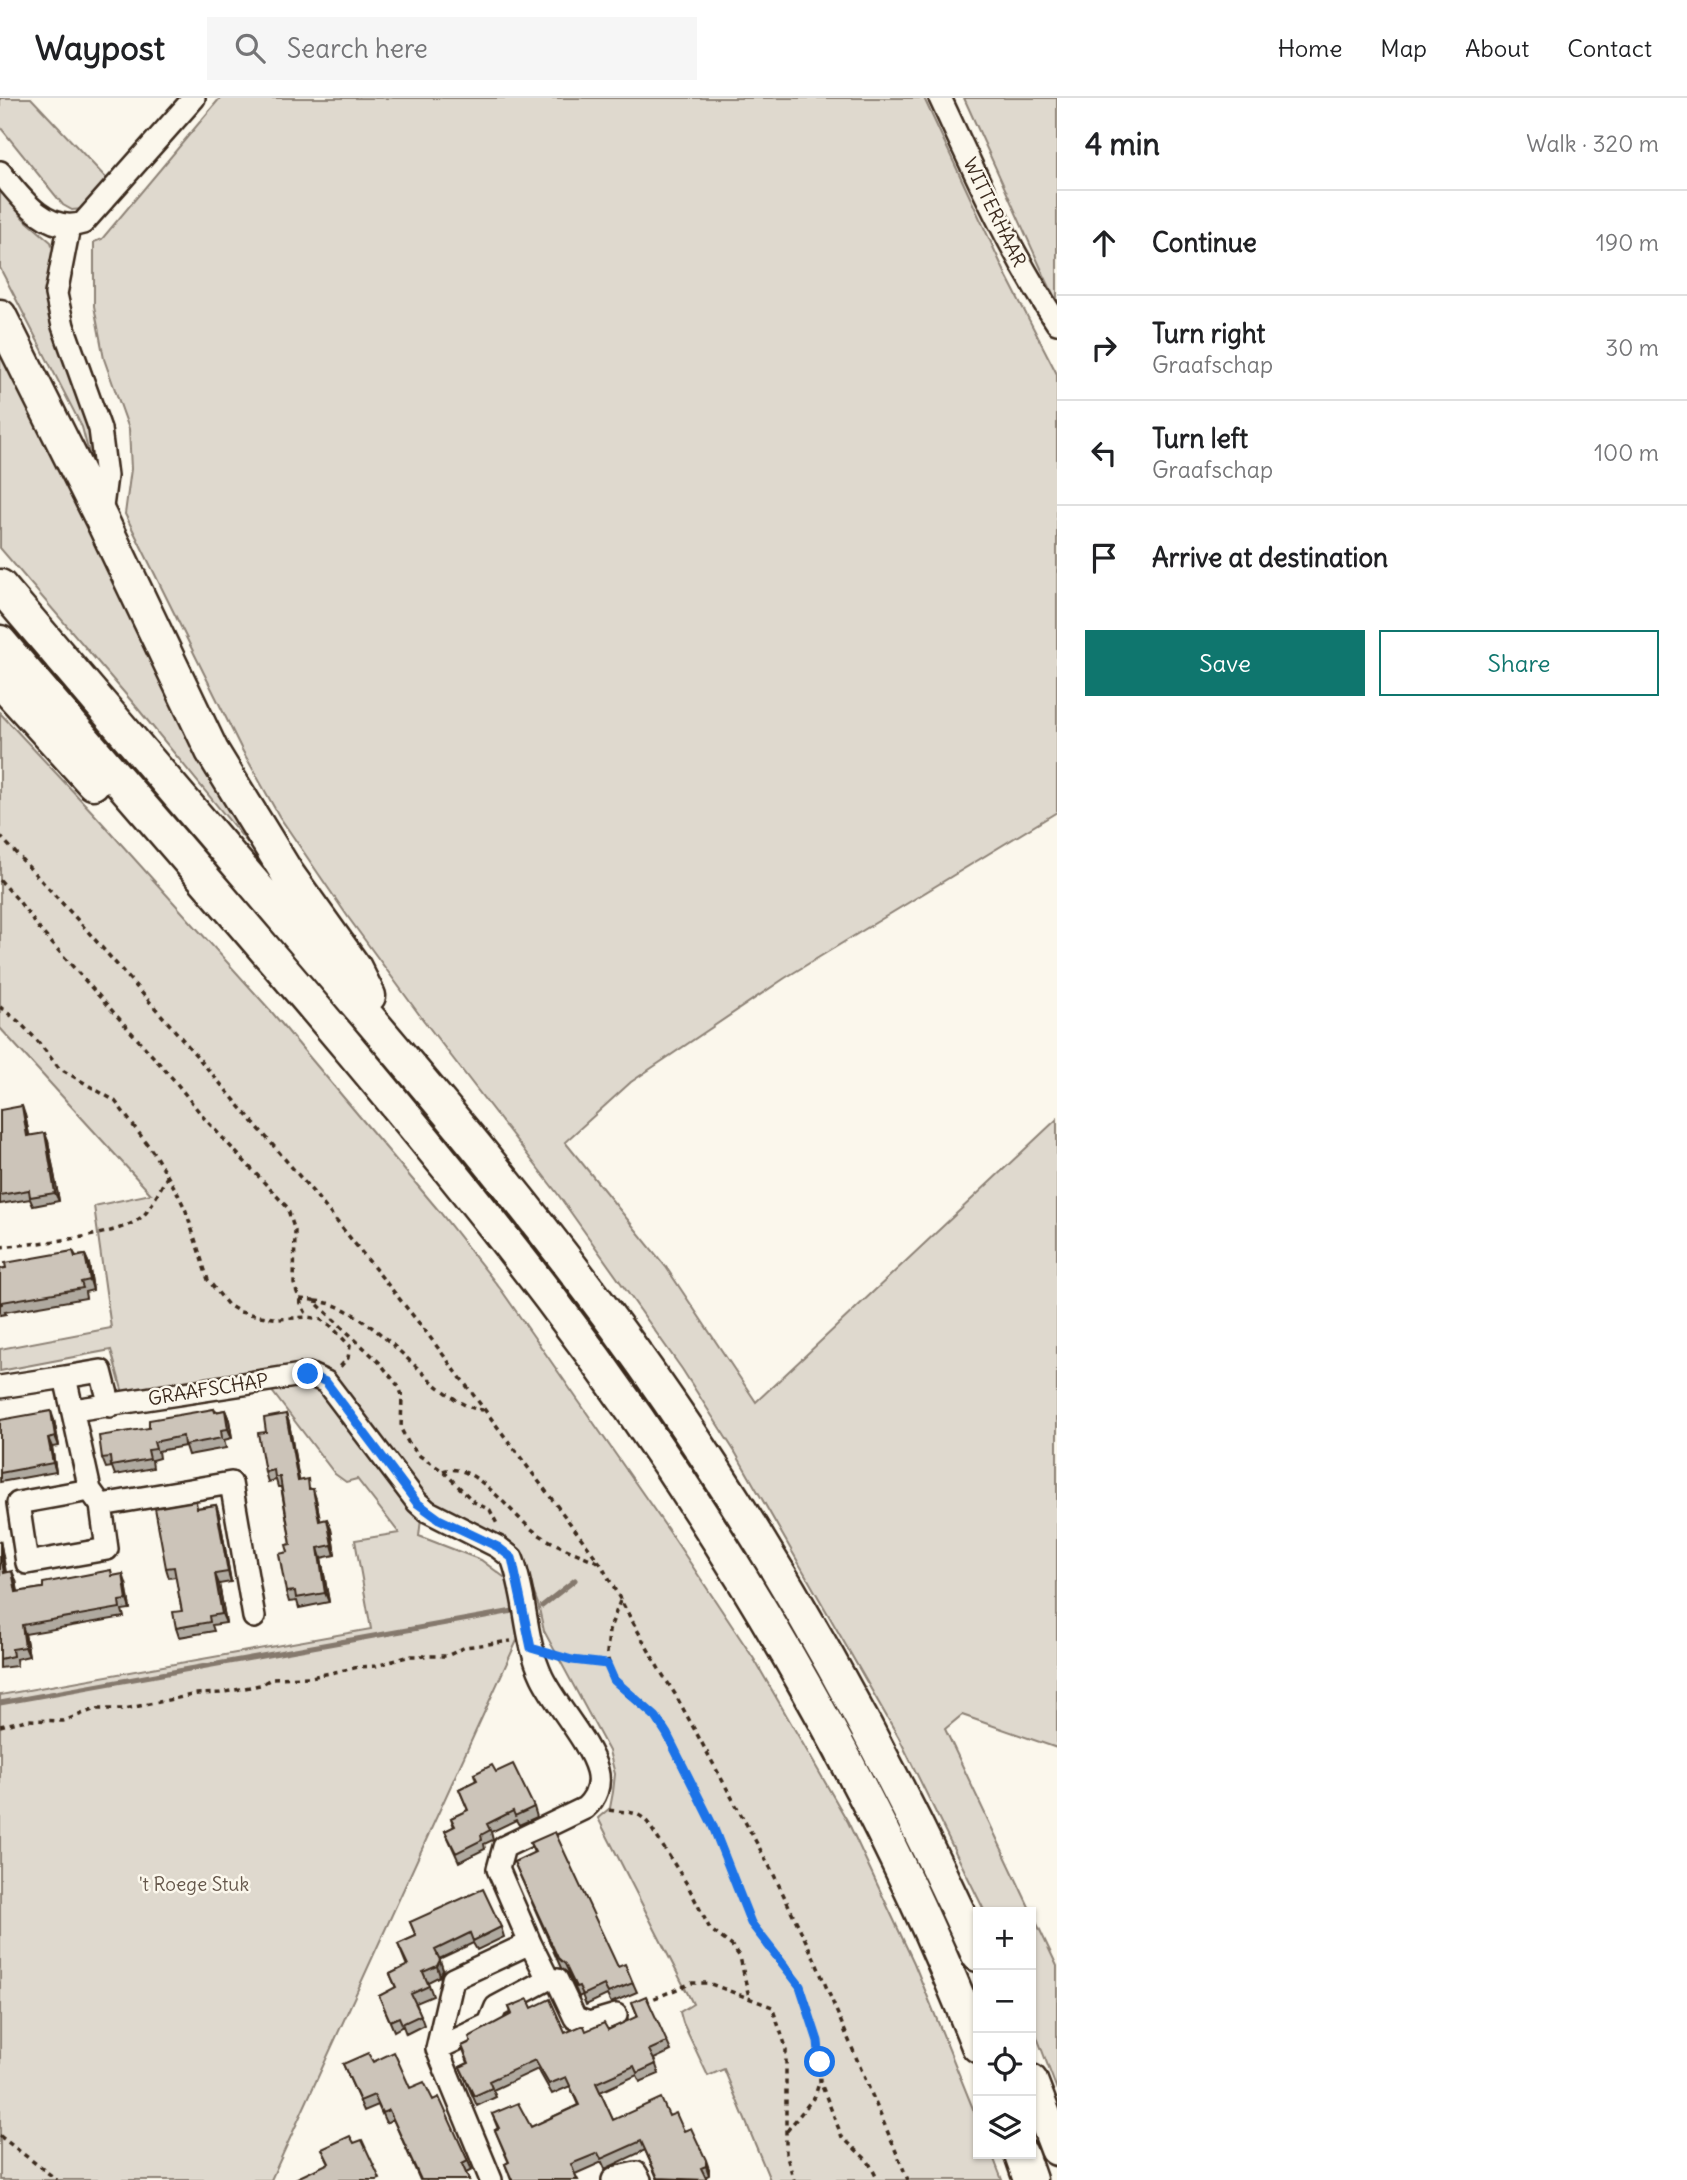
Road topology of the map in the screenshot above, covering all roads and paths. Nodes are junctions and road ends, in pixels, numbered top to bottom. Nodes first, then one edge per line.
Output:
1 (194, 98) edge
2 (940, 98) edge
3 (0, 172) edge
4 (69, 227) junction
5 (0, 316) edge
6 (1057, 323) edge
7 (101, 517) junction
8 (0, 586) edge
9 (0, 642) edge
10 (0, 681) edge
11 (0, 836) edge
12 (0, 880) edge
13 (298, 991) junction
14 (0, 1007) edge
15 (397, 1050) junction
16 (167, 1177) junction
17 (0, 1247) edge
18 (300, 1299) junction
19 (313, 1300) junction
20 (308, 1317) junction
21 (65, 1377) junction
22 (326, 1382) junction
23 (0, 1387) edge
24 (110, 1406) junction
25 (74, 1410) junction
26 (483, 1410) junction
27 (443, 1471) junction
28 (501, 1529) dead end
29 (600, 1563) junction
30 (620, 1601) junction
31 (254, 1618) dead end
32 (531, 1648) junction
33 (607, 1664) junction
34 (0, 1726) edge
35 (592, 1801) junction
36 (530, 1943) junction
37 (973, 1944) edge
38 (548, 1979) junction
39 (749, 1997) junction
40 (616, 2015) joint
41 (973, 2034) edge
42 (437, 2049) junction
43 (820, 2081) junction
44 (1036, 2094) edge
45 (786, 2133) junction
46 (0, 2136) edge
47 (1057, 2149) edge
48 (1023, 2159) edge
49 (57, 2180) edge
50 (491, 2180) edge
51 (613, 2180) edge
52 (640, 2180) edge
53 (794, 2180) edge
54 (878, 2180) edge
55 (908, 2180) edge
56 (1030, 2180) edge

1 - 4 street
2 - 6 street, WITTERHAAR
3 - 4 street
4 - 7 street
5 - 7 highway
7 - 15 highway
8 - 15 highway
9 - 13 highway
10 - 13 highway
11 - 26 path
12 - 18 path
13 - 41 highway
14 - 16 path
15 - 37 highway
16 - 17 path
16 - 20 path
18 - 19 path
18 - 20 path
19 - 26 path
19 - 27 path
20 - 22 path
21 - 23 street
21 - 24 street
21 - 25 street
22 - 24 street, GRAAFSCHAP
22 - 32 street
24 - 25 street, GRAAFSCHAP
25 - 31 street
26 - 29 path
27 - 28 path
27 - 29 path
29 - 30 path
30 - 33 path
30 - 55 path
32 - 33 path
32 - 34 path
32 - 35 street
33 - 43 path
35 - 36 street
35 - 39 path
36 - 38 street
36 - 42 street
38 - 40 street
38 - 42 street
39 - 40 path
39 - 45 path
42 - 50 street
43 - 45 path
43 - 54 path
44 - 47 highway
45 - 53 path
46 - 49 path
48 - 56 highway
51 - 52 street

